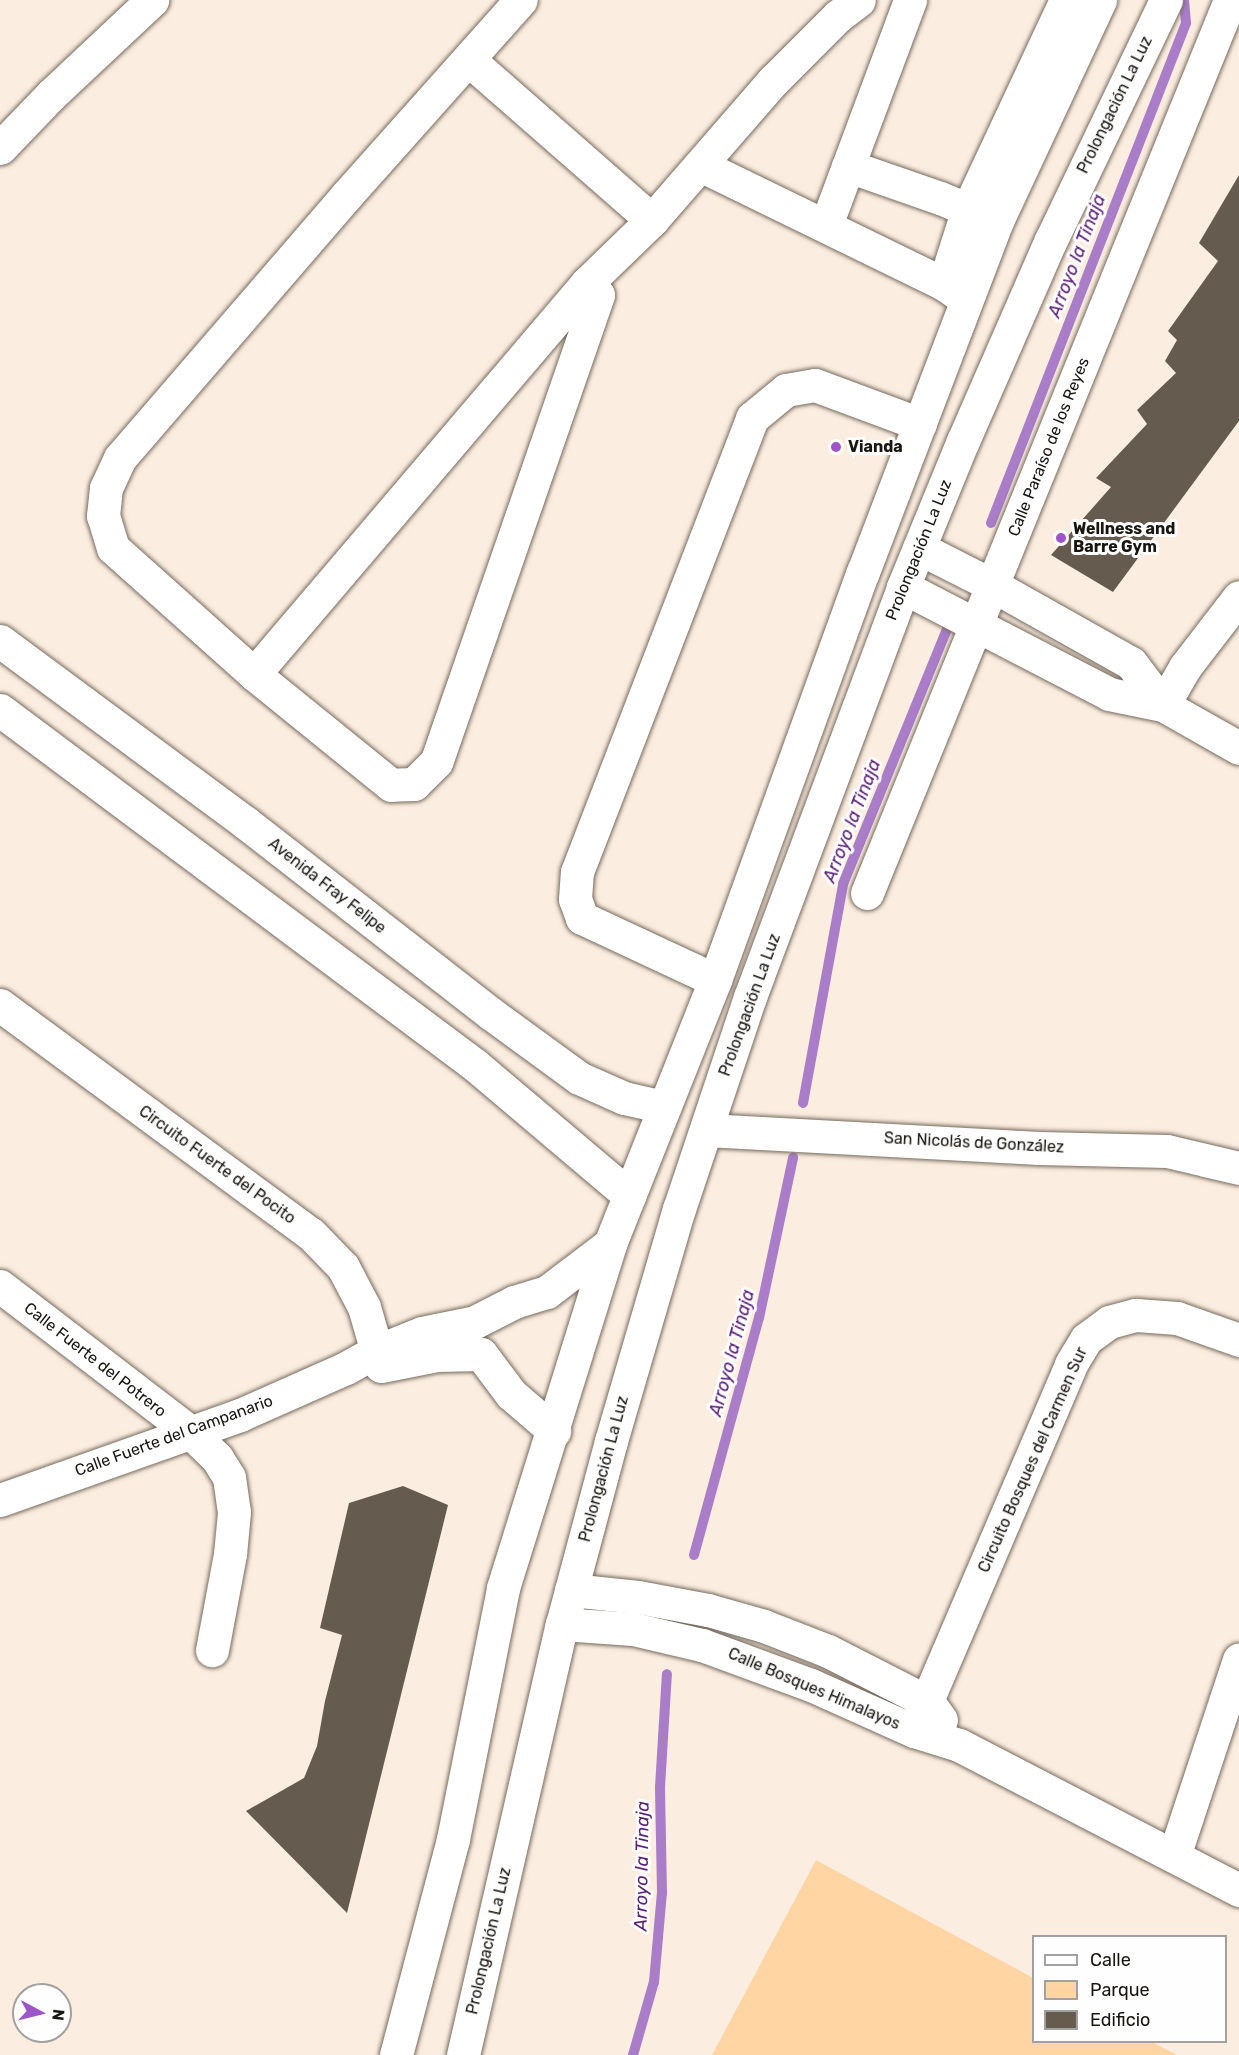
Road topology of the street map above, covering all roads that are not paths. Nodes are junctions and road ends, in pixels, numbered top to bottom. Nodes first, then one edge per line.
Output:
1 (152, 0) edge
2 (521, 0) edge
3 (859, 0) edge
4 (910, 0) edge
5 (1066, 0) edge
6 (1100, 0) edge
7 (1166, 0) edge
8 (1230, 0) edge
9 (469, 60) junction
10 (0, 148) edge
11 (702, 165) junction
12 (848, 166) junction
13 (983, 215) junction
14 (652, 220) junction
15 (826, 225) junction
16 (586, 283) junction
17 (955, 291) junction
18 (920, 424) junction
19 (919, 548) junction
20 (992, 585) junction
21 (903, 587) junction
22 (1239, 597) edge
23 (977, 623) junction
24 (0, 642) edge
25 (255, 674) junction
26 (1163, 705) junction
27 (0, 710) edge
28 (1239, 748) edge
29 (867, 893) dead end
30 (715, 980) junction
31 (0, 1005) edge
32 (664, 1107) junction
33 (706, 1130) junction
34 (1239, 1168) edge
35 (629, 1195) junction
36 (610, 1244) junction
37 (0, 1286) edge
38 (475, 1322) junction
39 (1239, 1340) edge
40 (481, 1354) junction
41 (379, 1359) junction
42 (554, 1431) junction
43 (190, 1432) junction
44 (0, 1500) edge
45 (571, 1590) junction
46 (562, 1624) junction
47 (212, 1650) dead end
48 (1239, 1659) edge
49 (928, 1702) junction
50 (914, 1731) junction
51 (958, 1745) junction
52 (1174, 1856) junction
53 (1239, 1890) edge
54 (396, 2055) edge
55 (463, 2055) edge

1 - 10 street
2 - 9 street
3 - 11 street
4 - 12 street
5 - 13 street
6 - 13 street
7 - 19 street, Prolongación La Luz
8 - 20 street, Calle Paraíso de los Reyes
9 - 14 street
9 - 25 street
11 - 14 street
11 - 15 street
12 - 13 street
12 - 15 street
13 - 17 street
14 - 16 street
15 - 17 street
16 - 25 street
16 - 25 street
17 - 18 street
18 - 30 street
18 - 30 street
19 - 20 street
19 - 21 street, Prolongación La Luz
20 - 23 street, Calle Paraíso de los Reyes
20 - 26 street
21 - 23 street
21 - 33 street, Prolongación La Luz
22 - 26 street
23 - 26 street
23 - 29 street, Calle Paraíso de los Reyes
24 - 32 street, Avenida Fray Felipe
26 - 28 street
27 - 35 street
30 - 32 street
31 - 41 street, Circuito Fuerte del Pocito
32 - 35 street
33 - 34 street, San Nicolás de González
33 - 45 street, Prolongación La Luz
35 - 36 street
36 - 38 street, Calle Fuerte del Campanario
36 - 42 street
37 - 43 street, Calle Fuerte del Potrero
38 - 40 street
38 - 41 street, Calle Fuerte del Campanario
39 - 49 street, Circuito Bosques del Carmen Sur
40 - 41 street, Calle Fuerte del Campanario
40 - 42 street
41 - 43 street, Calle Fuerte del Campanario
42 - 54 street
43 - 44 street, Calle Fuerte del Campanario
43 - 47 street, Calle Fuerte del Potrero
45 - 46 street, Prolongación La Luz
45 - 49 street, Calle Bosques Himalayos
46 - 50 street, Calle Bosques Himalayos
46 - 55 street, Prolongación La Luz
48 - 52 street
49 - 50 street, Circuito Bosques del Carmen Sur
49 - 51 street, Calle Bosques Himalayos
50 - 51 street, Calle Bosques Himalayos
51 - 52 street, Calle Bosques Himalayos
52 - 53 street, Calle Bosques Himalayos

